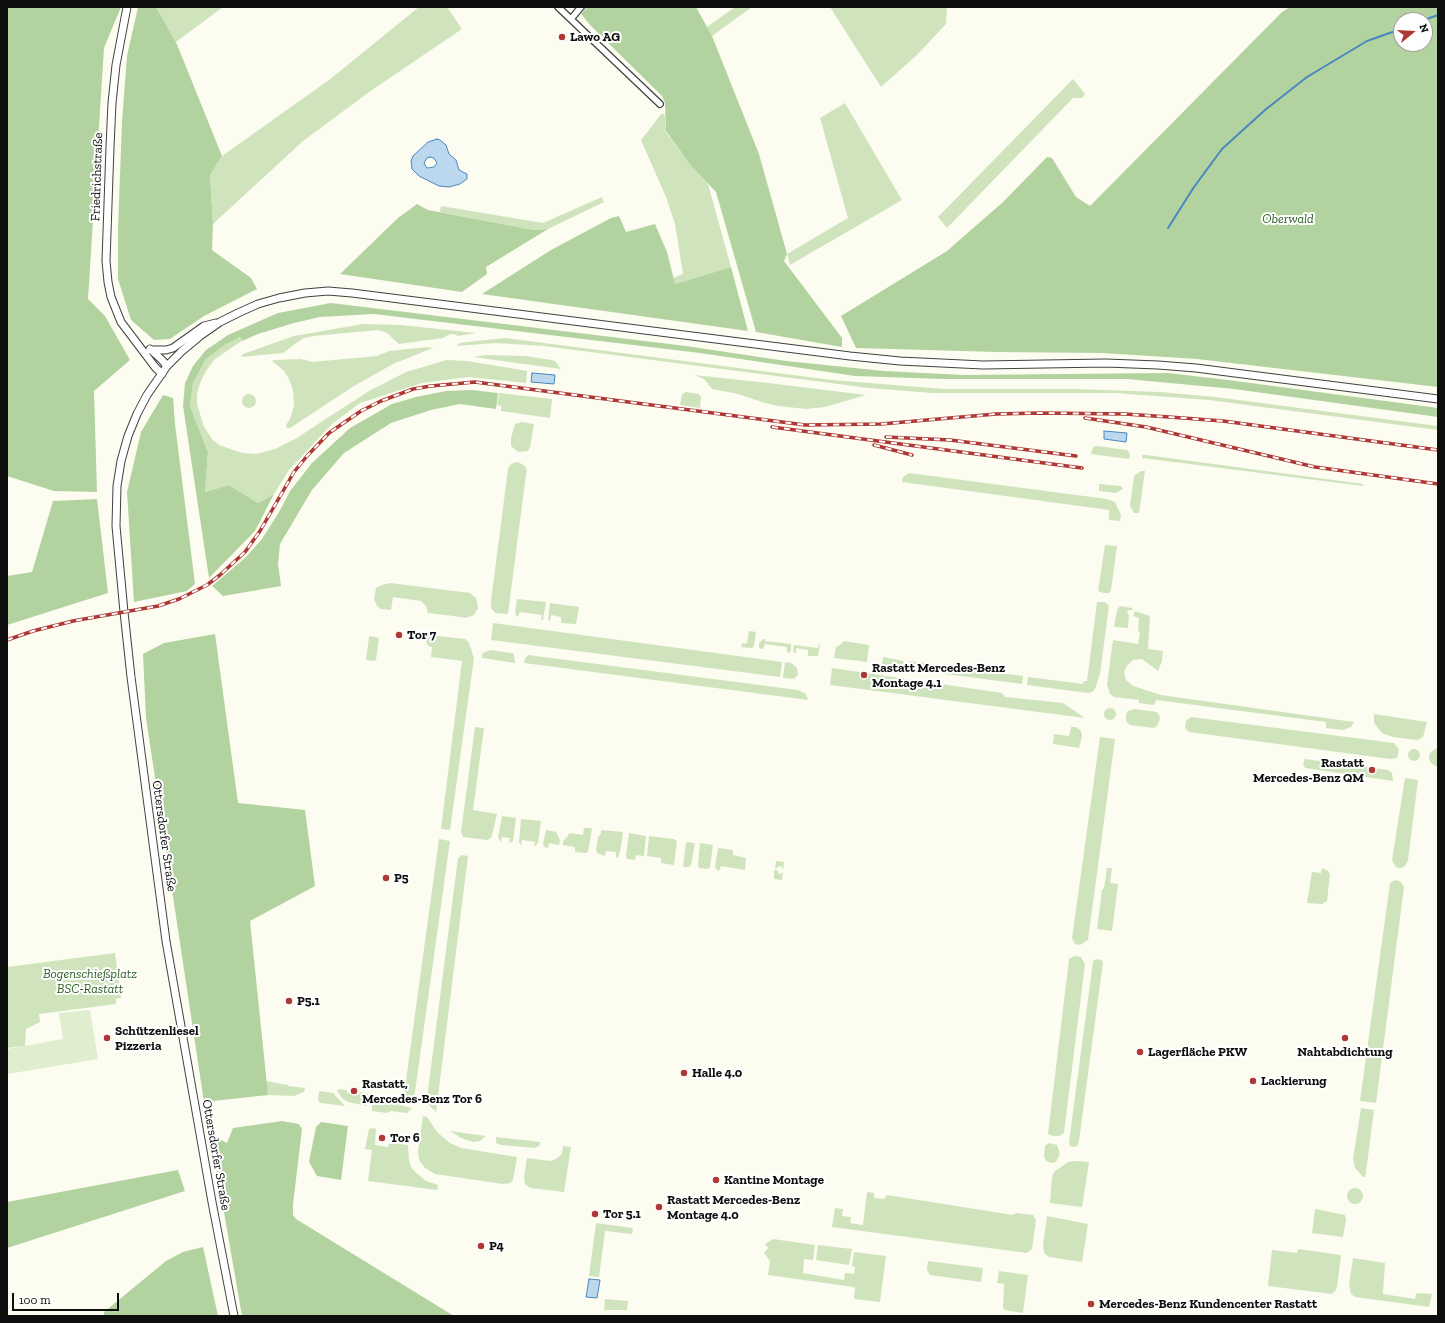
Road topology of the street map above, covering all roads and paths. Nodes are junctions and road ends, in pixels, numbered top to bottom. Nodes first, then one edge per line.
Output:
1 (127, 7) edge
2 (558, 7) edge
3 (581, 7) edge
4 (571, 19) junction
5 (660, 104) dead end
6 (220, 322) junction
7 (136, 341) junction
8 (151, 350) junction
9 (167, 366) junction
10 (162, 374) junction
11 (1438, 399) edge
12 (234, 1316) edge

1 - 7 street, Friedrichstraße
2 - 4 street
3 - 4 street
4 - 5 street
6 - 8 street
6 - 9 street, Ottersdorfer Straße
6 - 11 street
7 - 8 street, Friedrichstraße
7 - 10 street, Friedrichstraße
8 - 9 street, Friedrichstraße
9 - 10 street, Ottersdorfer Straße
10 - 12 street, Ottersdorfer Straße

